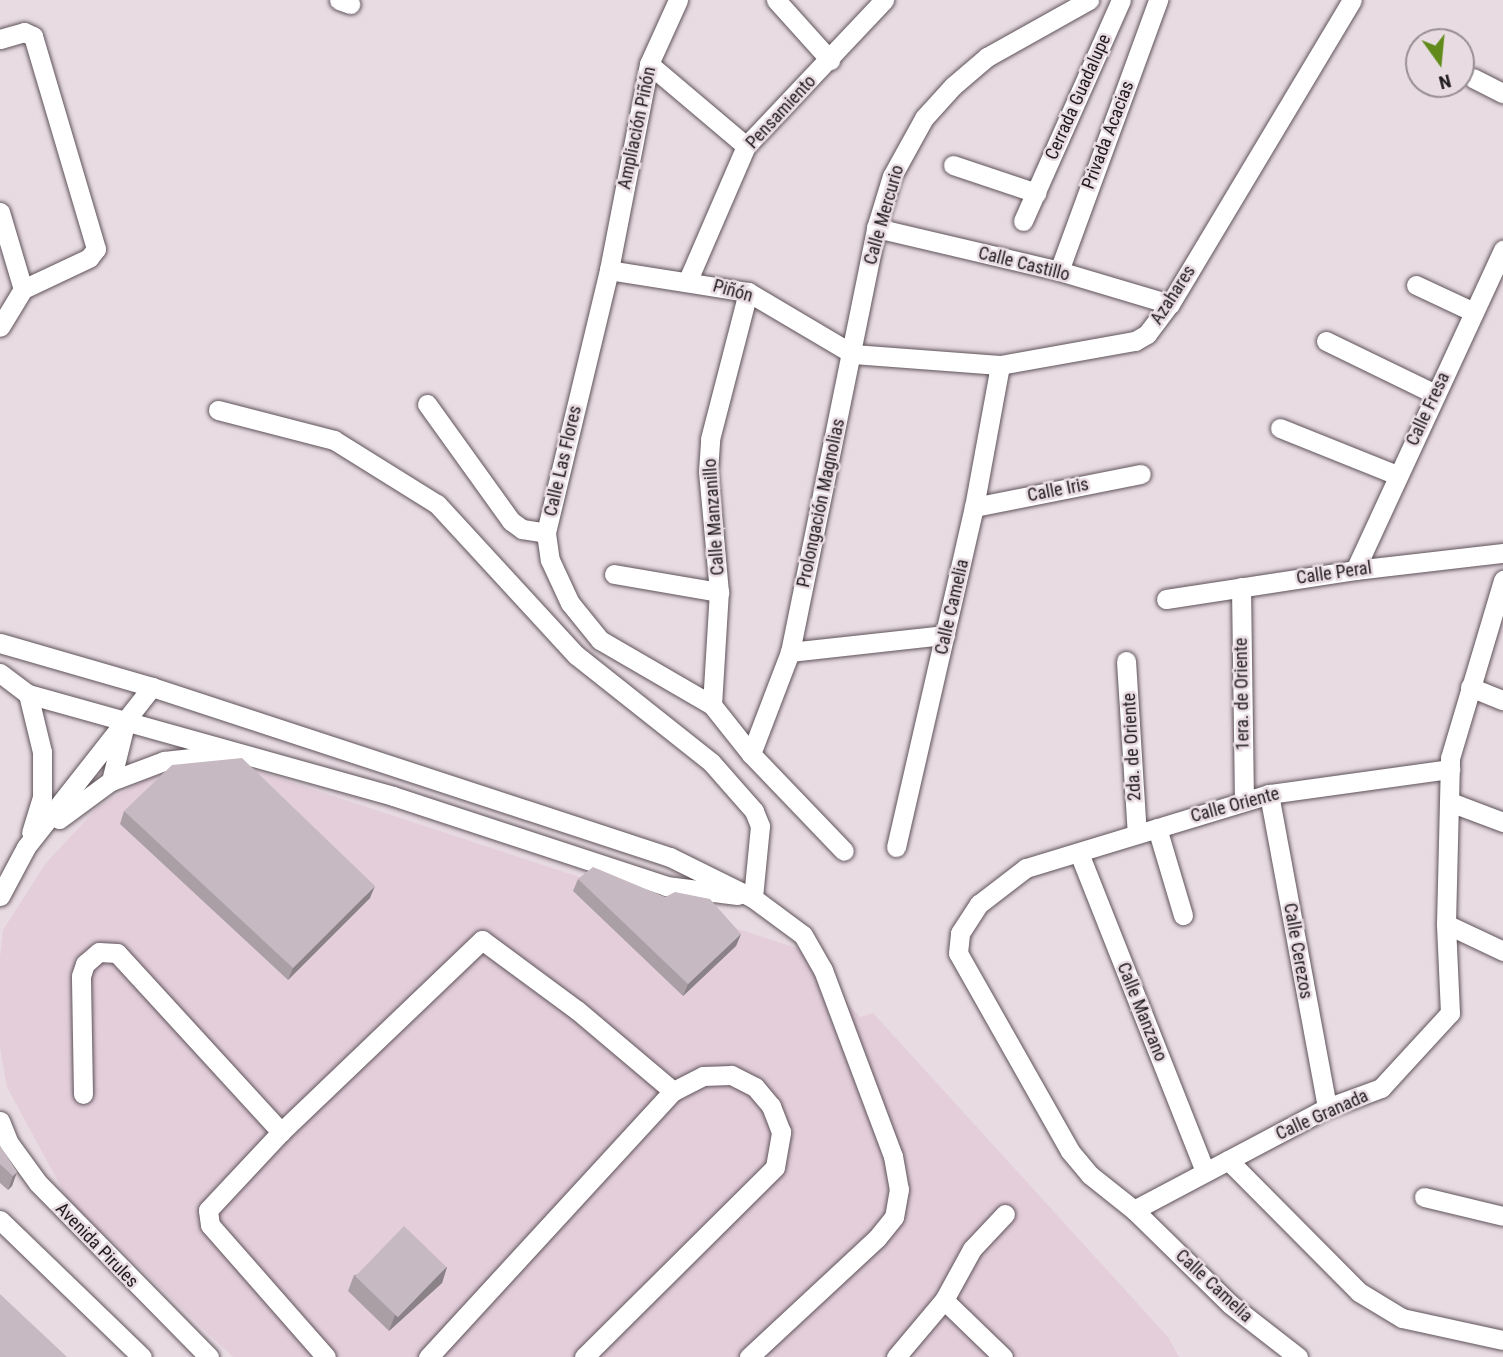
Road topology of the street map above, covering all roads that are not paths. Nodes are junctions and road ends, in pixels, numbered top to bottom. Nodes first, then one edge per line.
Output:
1 (776, 0) edge
2 (884, 0) edge
3 (1089, 0) edge
4 (1121, 0) edge
5 (1158, 0) edge
6 (1352, 0) edge
7 (682, 4) edge
8 (0, 39) edge
9 (830, 60) junction
10 (649, 64) junction
11 (1475, 79) edge
12 (1503, 93) edge
13 (746, 146) junction
14 (953, 165) dead end
15 (1036, 193) junction
16 (0, 212) edge
17 (1023, 221) dead end
18 (876, 228) junction
19 (1503, 250) edge
20 (609, 265) junction
21 (1059, 271) junction
22 (688, 280) junction
23 (1416, 285) dead end
24 (23, 289) junction
25 (748, 292) junction
26 (1170, 304) junction
27 (1474, 312) junction
28 (0, 327) edge
29 (1326, 341) dead end
30 (853, 354) junction
31 (1000, 365) junction
32 (1435, 394) junction
33 (427, 404) dead end
34 (218, 410) dead end
35 (1280, 428) dead end
36 (1141, 474) dead end
37 (1397, 475) junction
38 (974, 507) junction
39 (546, 533) junction
40 (1503, 553) edge
41 (1355, 570) junction
42 (614, 574) dead end
43 (1503, 580) edge
44 (1241, 587) junction
45 (719, 592) junction
46 (1166, 599) dead end
47 (945, 635) junction
48 (0, 643) edge
49 (790, 652) junction
50 (1126, 661) dead end
51 (0, 673) edge
52 (152, 687) junction
53 (1470, 687) junction
54 (28, 694) junction
55 (1503, 700) edge
56 (712, 705) junction
57 (126, 720) junction
58 (246, 754) junction
59 (751, 754) junction
60 (1450, 769) junction
61 (111, 781) junction
62 (1269, 794) junction
63 (1244, 800) junction
64 (1450, 802) junction
65 (1503, 822) edge
66 (1157, 828) junction
67 (1137, 834) junction
68 (26, 846) junction
69 (896, 847) dead end
70 (844, 851) dead end
71 (1079, 853) junction
72 (1026, 868) joint
73 (0, 896) edge
74 (753, 898) junction
75 (1183, 915) dead end
76 (1446, 924) junction
77 (1503, 951) edge
78 (673, 1091) junction
79 (83, 1094) dead end
80 (1327, 1108) junction
81 (0, 1121) edge
82 (281, 1132) junction
83 (1228, 1160) junction
84 (1205, 1172) junction
85 (1424, 1197) dead end
86 (1134, 1210) junction
87 (1005, 1214) dead end
88 (1503, 1216) edge
89 (0, 1220) edge
90 (944, 1300) junction
91 (1503, 1340) edge
92 (142, 1357) edge
93 (209, 1357) edge
94 (326, 1357) edge
95 (428, 1357) edge
96 (584, 1357) edge
97 (749, 1357) edge
98 (896, 1357) edge
99 (1003, 1357) edge
100 (1298, 1357) edge

1 - 9 street
2 - 9 street, Pensamiento
3 - 18 street, Calle Mercurio
4 - 15 street, Cerrada Guadalupe
5 - 21 street, Privada Acacias
6 - 26 street, Azahares
7 - 10 street, Ampliación Piñón
8 - 24 street
9 - 13 street, Pensamiento
10 - 13 street
10 - 20 street, Ampliación Piñón
11 - 12 street
13 - 22 street, Pensamiento
14 - 15 street
15 - 17 street, Cerrada Guadalupe
16 - 24 street
18 - 21 street, Calle Castillo
18 - 30 street, Calle Mercurio
19 - 27 street, Calle Fresa
20 - 22 street, Piñón
20 - 39 street, Calle Las Flores
21 - 26 street, Calle Castillo
22 - 25 street, Piñón
23 - 27 street
24 - 28 street
25 - 30 street, Piñón
25 - 45 street, Calle Manzanillo
26 - 31 street, Azahares
27 - 32 street, Calle Fresa
29 - 32 street
30 - 31 street, Azahares
30 - 49 street, Prolongación Magnolias
31 - 38 street, Calle Camelia
32 - 37 street, Calle Fresa
33 - 39 street
34 - 74 street
35 - 37 street
36 - 38 street, Calle Iris
37 - 41 street, Calle Fresa
38 - 47 street, Calle Camelia
39 - 56 street, Calle Las Flores
40 - 41 street, Calle Peral
41 - 44 street, Calle Peral
42 - 45 street
43 - 53 street, Calle Granada
44 - 46 street, Calle Peral
44 - 63 street, 1era. de Oriente
45 - 56 street, Calle Manzanillo
47 - 49 street
47 - 69 street, Calle Camelia
48 - 52 street
49 - 59 street, Prolongación Magnolias
50 - 67 street, 2da. de Oriente
51 - 54 street
52 - 57 street
52 - 74 street
53 - 55 street
53 - 60 street, Calle Granada
54 - 57 street
54 - 68 street
56 - 59 street
57 - 58 street
57 - 61 street
57 - 68 street
58 - 61 street
58 - 74 street
59 - 70 street
60 - 62 street, Calle Oriente
60 - 64 street, Calle Granada
61 - 68 street
62 - 63 street, Calle Oriente
62 - 80 street, Calle Cerezos
63 - 66 street, Calle Oriente
64 - 65 street
64 - 76 street, Calle Granada
66 - 67 street, Calle Oriente
66 - 75 street
67 - 71 street, Calle Oriente
68 - 73 street
71 - 72 street, Calle Oriente
71 - 84 street, Calle Manzano
72 - 86 street, Calle Camelia
74 - 97 street
76 - 77 street
76 - 80 street, Calle Granada
78 - 82 street
78 - 95 street
78 - 96 street
79 - 82 street
80 - 83 street, Calle Granada
81 - 93 street, Avenida Pirules
82 - 94 street
83 - 84 street, Calle Granada
83 - 91 street
84 - 86 street, Calle Granada
85 - 88 street
86 - 100 street, Calle Camelia
87 - 90 street
89 - 92 street
90 - 98 street
90 - 99 street

